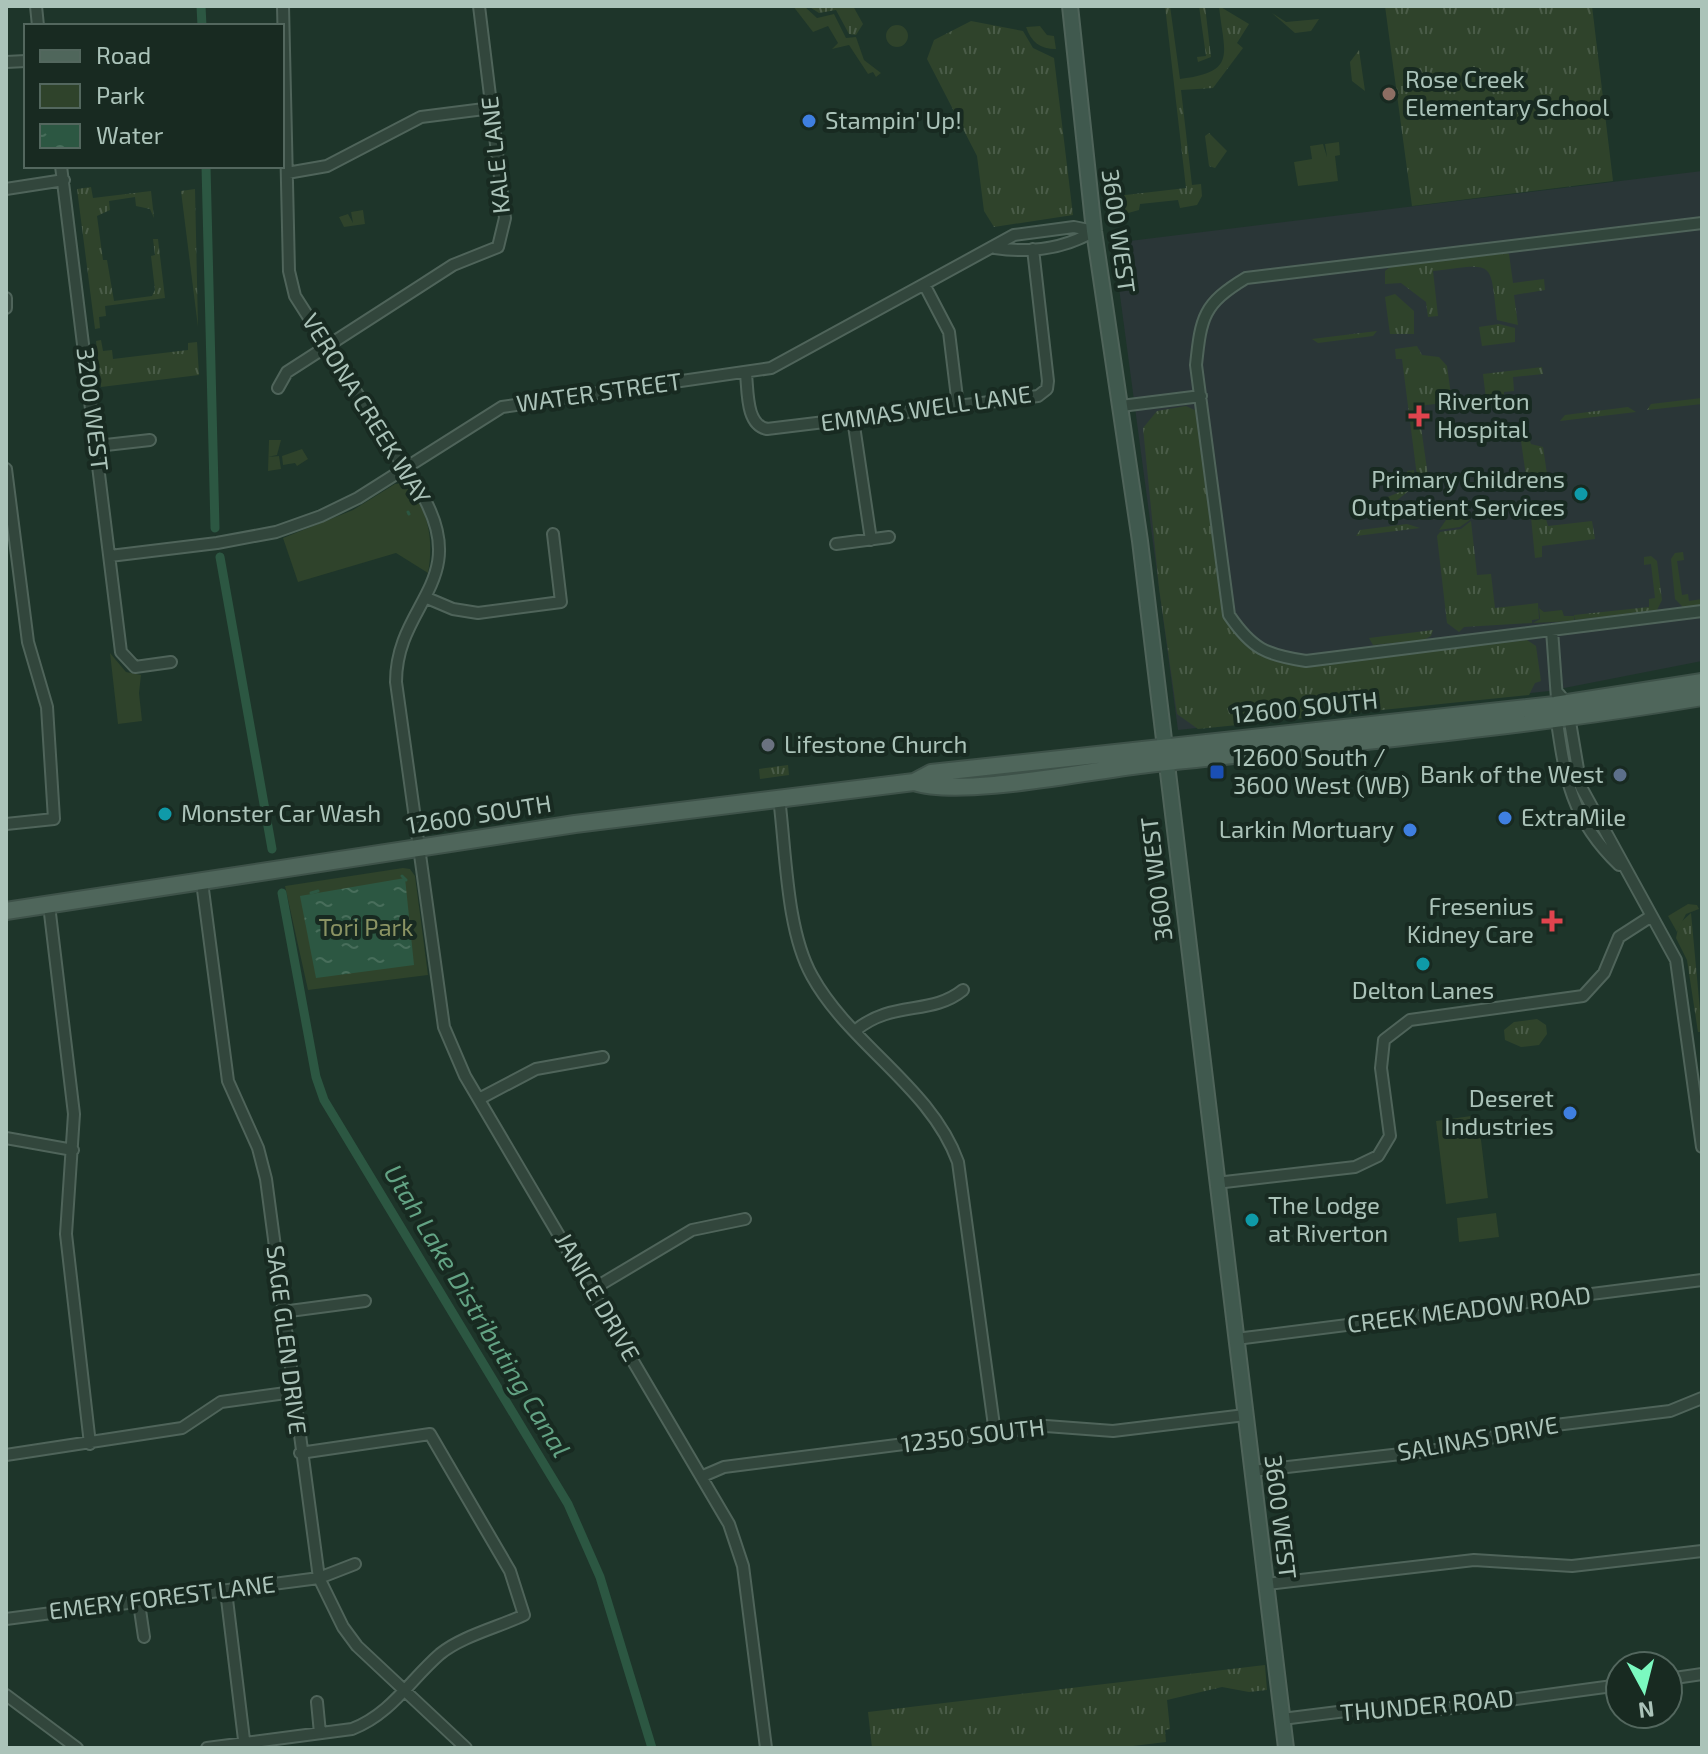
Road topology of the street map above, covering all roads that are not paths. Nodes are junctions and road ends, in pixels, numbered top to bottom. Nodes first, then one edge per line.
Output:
1 (479, 6) edge
2 (1070, 6) edge
3 (284, 48) edge
4 (492, 108) junction
5 (61, 168) edge
6 (287, 173) junction
7 (64, 180) junction
8 (6, 189) edge
9 (1702, 223) edge
10 (1094, 231) junction
11 (995, 248) junction
12 (1033, 249) junction
13 (925, 286) junction
14 (6, 298) edge
15 (6, 308) edge
16 (325, 347) junction
17 (746, 374) junction
18 (278, 388) dead end
19 (1201, 396) junction
20 (958, 406) junction
21 (1121, 406) junction
22 (853, 419) junction
23 (150, 440) dead end
24 (97, 446) junction
25 (405, 468) junction
26 (6, 469) edge
27 (553, 534) dead end
28 (889, 537) dead end
29 (871, 540) junction
30 (836, 544) dead end
31 (110, 556) junction
32 (427, 598) junction
33 (1702, 611) edge
34 (1552, 630) junction
35 (171, 662) dead end
36 (1702, 682) edge
37 (1702, 697) edge
38 (1562, 708) junction
39 (1164, 755) junction
40 (779, 798) junction
41 (6, 824) edge
42 (420, 848) junction
43 (1624, 871) junction
44 (202, 882) junction
45 (49, 905) junction
46 (6, 911) edge
47 (1650, 917) junction
48 (963, 990) dead end
49 (856, 1030) junction
50 (603, 1057) dead end
51 (479, 1099) junction
52 (6, 1138) edge
53 (1702, 1147) edge
54 (73, 1150) junction
55 (1216, 1183) junction
56 (745, 1219) dead end
57 (1702, 1280) edge
58 (593, 1289) junction
59 (365, 1301) dead end
60 (282, 1312) junction
61 (1236, 1339) junction
62 (293, 1392) junction
63 (1702, 1398) edge
64 (1245, 1415) junction
65 (995, 1433) junction
66 (90, 1444) junction
67 (300, 1453) junction
68 (6, 1455) edge
69 (1252, 1471) junction
70 (703, 1476) junction
71 (1702, 1551) edge
72 (355, 1564) dead end
73 (319, 1578) junction
74 (1267, 1584) junction
75 (226, 1591) junction
76 (139, 1603) junction
77 (6, 1619) edge
78 (144, 1637) dead end
79 (1604, 1687) edge
80 (404, 1693) junction
81 (6, 1695) edge
82 (317, 1702) dead end
83 (1282, 1719) junction
84 (320, 1733) junction
85 (245, 1746) edge
86 (77, 1748) edge
87 (207, 1748) edge
88 (466, 1748) edge
89 (766, 1748) edge
90 (1286, 1748) edge

1 - 4 street, KALE LANE
2 - 10 main road, 3600 WEST
3 - 6 street, VERONA CREEK WAY
4 - 6 street
4 - 16 street, KALE LANE
5 - 7 street, 3200 WEST
6 - 16 street, VERONA CREEK WAY
7 - 8 street
7 - 24 street, 3200 WEST
9 - 19 street
10 - 11 street, WATER STREET
10 - 12 street
10 - 21 main road, 3600 WEST
11 - 12 street
11 - 13 street, WATER STREET
12 - 20 street, EMMAS WELL LANE
13 - 17 street, WATER STREET
13 - 20 street
14 - 15 street
16 - 18 street
16 - 25 street, VERONA CREEK WAY
17 - 22 street, EMMAS WELL LANE
17 - 25 street, WATER STREET
19 - 21 street
19 - 34 street
20 - 22 street, EMMAS WELL LANE
21 - 39 main road, 3600 WEST
22 - 29 street
23 - 24 street
24 - 31 street, 3200 WEST
25 - 31 street, WATER STREET
25 - 32 street, VERONA CREEK WAY
26 - 41 street
27 - 32 street
28 - 29 street
29 - 30 street
31 - 35 street, 3200 WEST
32 - 42 street, VERONA CREEK WAY
33 - 34 street
34 - 38 street
36 - 38 main road, 12600 SOUTH
37 - 38 main road, 12600 SOUTH
38 - 39 main road, 12600 SOUTH
38 - 43 street
38 - 43 street
39 - 40 main road, 12600 SOUTH
39 - 55 main road, 3600 WEST
40 - 42 main road, 12600 SOUTH
40 - 49 street
42 - 44 main road, 12600 SOUTH
42 - 51 street, JANICE DRIVE
43 - 47 street
44 - 45 main road, 12600 SOUTH
44 - 60 street, SAGE GLEN DRIVE
45 - 46 main road, 12600 SOUTH
45 - 54 street
47 - 53 street
47 - 55 street
48 - 49 street
49 - 65 street
50 - 51 street
51 - 58 street, JANICE DRIVE
52 - 54 street
54 - 66 street
55 - 61 main road, 3600 WEST
56 - 58 street
57 - 61 street, CREEK MEADOW ROAD
58 - 70 street, JANICE DRIVE
59 - 60 street
60 - 62 street, SAGE GLEN DRIVE
61 - 64 main road, 3600 WEST
62 - 66 street
62 - 67 street, SAGE GLEN DRIVE
63 - 69 street, SALINAS DRIVE
64 - 65 street, 12350 SOUTH
64 - 69 main road, 3600 WEST
65 - 70 street, 12350 SOUTH
66 - 68 street
67 - 73 street, SAGE GLEN DRIVE
67 - 80 street
69 - 74 main road, 3600 WEST
70 - 89 street, JANICE DRIVE
71 - 74 street
72 - 73 street, EMERY FOREST LANE
73 - 75 street, EMERY FOREST LANE
73 - 80 street, SAGE GLEN DRIVE
74 - 83 main road, 3600 WEST
75 - 76 street, EMERY FOREST LANE
75 - 85 street
76 - 77 street, EMERY FOREST LANE
76 - 78 street
79 - 83 street, THUNDER ROAD
80 - 84 street
80 - 88 street, SAGE GLEN DRIVE
81 - 86 street
82 - 84 street
83 - 90 main road, 3600 WEST
84 - 85 street
85 - 87 street

